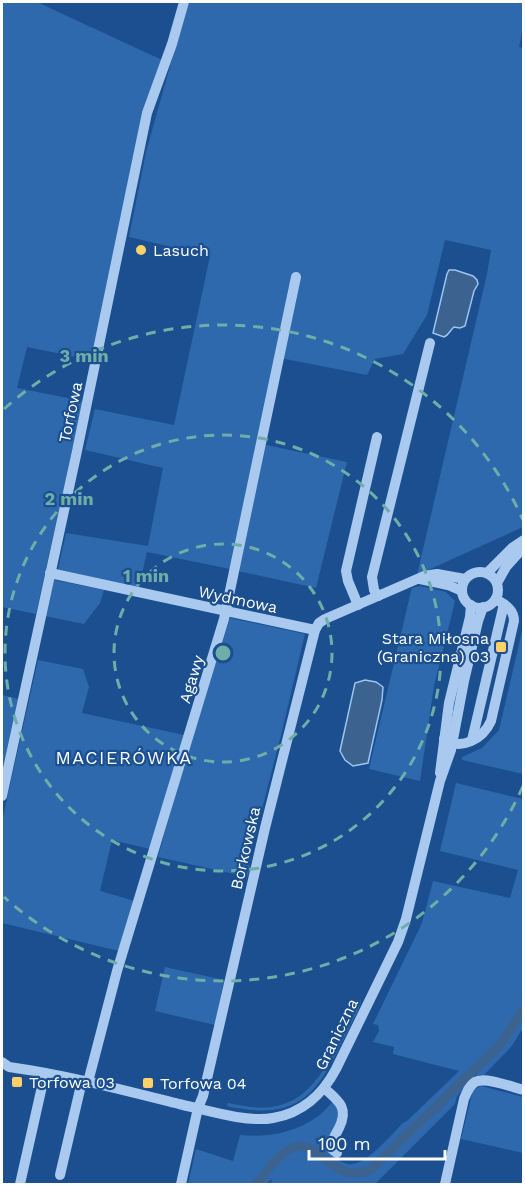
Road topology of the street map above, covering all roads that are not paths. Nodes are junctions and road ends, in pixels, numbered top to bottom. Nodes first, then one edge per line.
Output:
1 (184, 2) edge
2 (296, 277) dead end
3 (430, 343) dead end
4 (377, 437) dead end
5 (524, 540) edge
6 (524, 547) edge
7 (50, 573) junction
8 (487, 573) junction
9 (416, 579) junction
10 (465, 579) junction
11 (497, 583) junction
12 (462, 591) junction
13 (378, 596) junction
14 (500, 602) junction
15 (358, 605) junction
16 (471, 605) junction
17 (483, 608) junction
18 (226, 612) junction
19 (315, 630) junction
20 (448, 742) junction
21 (2, 796) edge
22 (4, 1066) edge
23 (45, 1073) junction
24 (85, 1082) junction
25 (324, 1088) junction
26 (524, 1090) edge
27 (198, 1108) junction
28 (337, 1153) dead end
29 (60, 1174) dead end
30 (20, 1185) edge
31 (181, 1185) edge
32 (445, 1185) edge

1 - 7 street, Torfowa
2 - 18 street, Agawy
3 - 13 street
4 - 15 street
5 - 8 street
6 - 11 street
7 - 18 street, Wydmowa
7 - 21 street, Torfowa
8 - 10 street
8 - 11 street
9 - 10 street
9 - 12 street
9 - 13 street
10 - 12 street
11 - 14 street
12 - 16 street
13 - 15 street
14 - 17 street
14 - 20 street
15 - 19 street
16 - 17 street
16 - 20 street, Graniczna
17 - 20 street, Graniczna
18 - 19 street, Wydmowa
18 - 24 street, Agawy
19 - 27 street, Borkowska
20 - 25 street, Graniczna
22 - 23 street, Graniczna
23 - 24 street, Graniczna
23 - 30 street
24 - 27 street, Graniczna
24 - 29 street, Agawy
25 - 27 street, Graniczna
25 - 28 street
26 - 32 street
27 - 31 street, Borkowska

